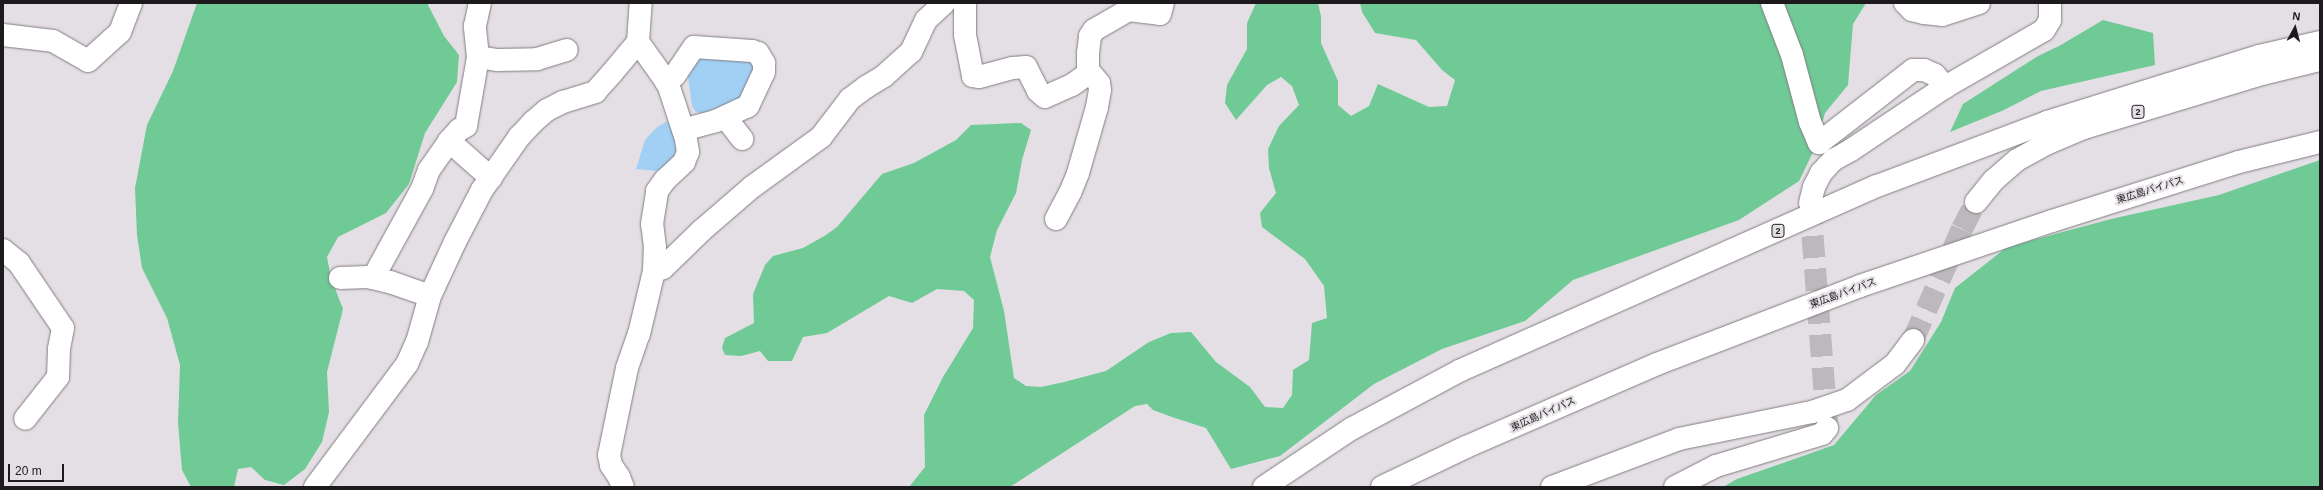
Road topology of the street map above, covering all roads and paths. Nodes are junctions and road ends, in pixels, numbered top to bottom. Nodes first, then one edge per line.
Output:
1 (131, 3) edge
2 (480, 3) edge
3 (640, 3) edge
4 (944, 3) edge
5 (965, 3) edge
6 (1163, 3) edge
7 (1772, 3) edge
8 (1905, 3) edge
9 (1979, 3) edge
10 (2050, 3) edge
11 (3, 35) edge
12 (638, 42) junction
13 (2320, 42) edge
14 (567, 50) dead end
15 (478, 57) junction
16 (2320, 60) edge
17 (1091, 73) junction
18 (666, 82) junction
19 (1945, 87) junction
20 (1054, 105) dead end
21 (725, 117) junction
22 (682, 130) junction
23 (742, 139) dead end
24 (449, 141) junction
25 (2320, 142) edge
26 (491, 178) junction
27 (1976, 202) tunnel mouth
28 (1810, 203) tunnel mouth
29 (1056, 219) dead end
30 (3, 250) edge
31 (654, 271) junction
32 (340, 278) dead end
33 (373, 278) junction
34 (430, 296) junction
35 (1913, 340) tunnel mouth
36 (25, 419) dead end
37 (1827, 428) dead end
38 (315, 487) edge
39 (623, 487) edge
40 (1264, 487) edge
41 (1382, 487) edge
42 (1552, 487) edge
43 (1675, 487) edge

1 - 11 main road
2 - 15 main road
3 - 12 main road
4 - 31 main road
5 - 17 main road
6 - 17 main road
7 - 19 main road
8 - 9 main road
10 - 19 main road
12 - 18 main road
12 - 26 main road
13 - 40 main road, 2
14 - 15 main road
15 - 24 main road
16 - 27 main road, 2
17 - 20 main road
17 - 29 main road
18 - 21 main road
18 - 22 main road
19 - 28 main road
21 - 22 main road
21 - 23 main road
22 - 31 main road
24 - 26 main road
24 - 33 main road
25 - 41 main road, 東広島バイパス
26 - 34 main road
30 - 36 main road
31 - 39 main road
32 - 33 main road
33 - 34 main road
34 - 38 main road
35 - 42 main road
37 - 43 main road

